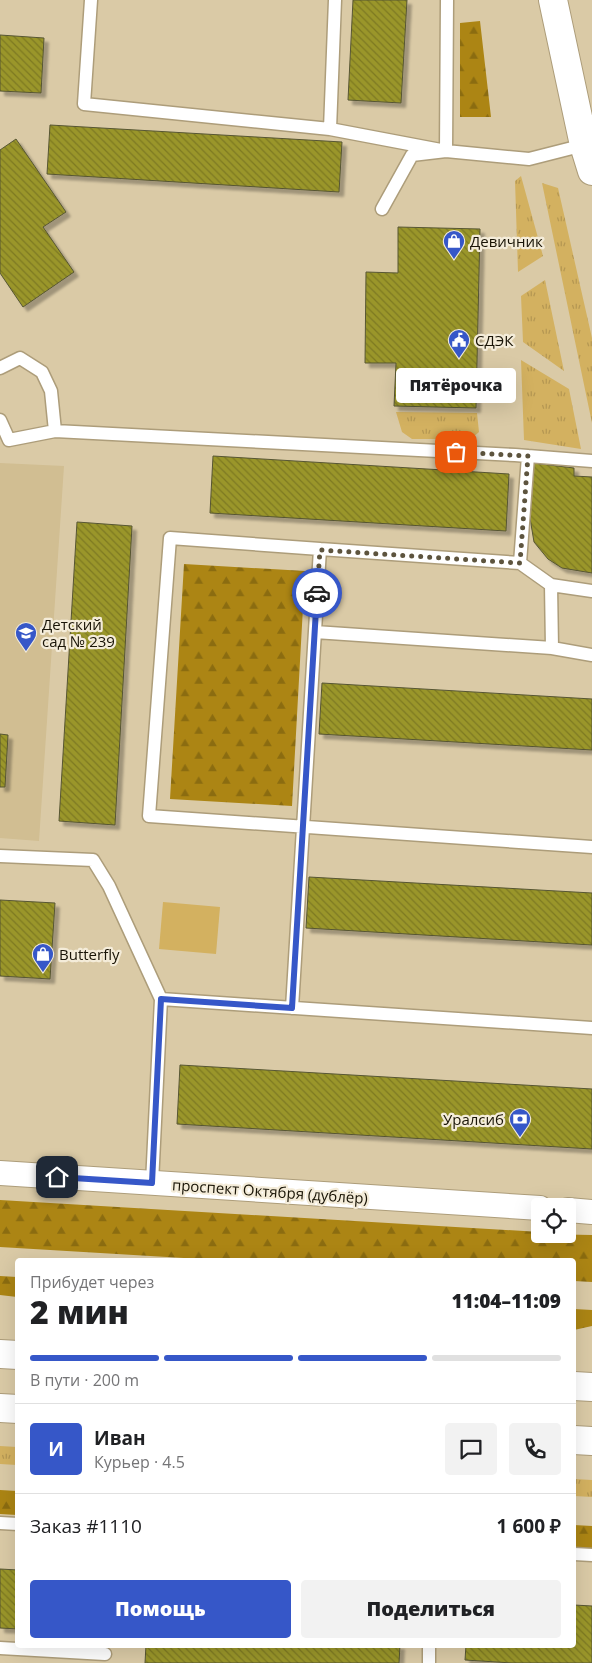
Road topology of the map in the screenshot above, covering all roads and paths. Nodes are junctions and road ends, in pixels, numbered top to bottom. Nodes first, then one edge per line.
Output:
1 (91, 0) edge
2 (335, 0) edge
3 (447, 0) edge
4 (553, 0) edge
5 (585, 108) edge
6 (330, 129) junction
7 (584, 145) junction
8 (446, 151) junction
9 (592, 171) edge
10 (382, 209) dead end
11 (0, 368) edge
12 (0, 420) edge
13 (55, 431) junction
14 (528, 456) junction
15 (592, 461) edge
16 (320, 550) junction
17 (520, 563) junction
18 (551, 584) junction
19 (592, 591) edge
20 (314, 632) junction
21 (552, 648) junction
22 (592, 655) edge
23 (303, 828) junction
24 (592, 846) edge
25 (0, 856) edge
26 (161, 999) junction
27 (292, 1008) junction
28 (592, 1028) edge
29 (0, 1173) edge
30 (152, 1183) junction
31 (531, 1207) edge
32 (576, 1211) edge
33 (592, 1212) edge
34 (0, 1354) edge
35 (15, 1355) edge
36 (576, 1386) edge
37 (592, 1386) edge
38 (0, 1408) edge
39 (15, 1409) edge
40 (576, 1440) edge
41 (592, 1440) edge
42 (0, 1524) edge
43 (15, 1524) edge
44 (576, 1554) edge
45 (592, 1555) edge
46 (0, 1648) edge
47 (429, 1648) edge
48 (105, 1654) edge
49 (429, 1663) edge

1 - 6 lane
2 - 6 lane
3 - 8 lane
4 - 5 street
5 - 7 street
6 - 8 lane
7 - 8 lane
7 - 9 street
8 - 10 lane
11 - 13 lane
12 - 13 lane
13 - 14 lane
14 - 15 lane
14 - 17 lane
16 - 17 lane
16 - 20 lane
16 - 23 lane
17 - 18 lane
18 - 19 lane
18 - 21 lane
20 - 21 lane
20 - 23 lane
21 - 22 lane
23 - 24 lane
23 - 27 lane
25 - 26 lane
26 - 27 lane
26 - 30 lane
27 - 28 lane
29 - 30 street, проспект Октября (дублёр)
30 - 31 street, проспект Октября (дублёр)
32 - 33 street
34 - 35 street
36 - 37 street
38 - 39 street
40 - 41 street
42 - 43 lane
44 - 45 lane
46 - 48 lane
47 - 49 lane

